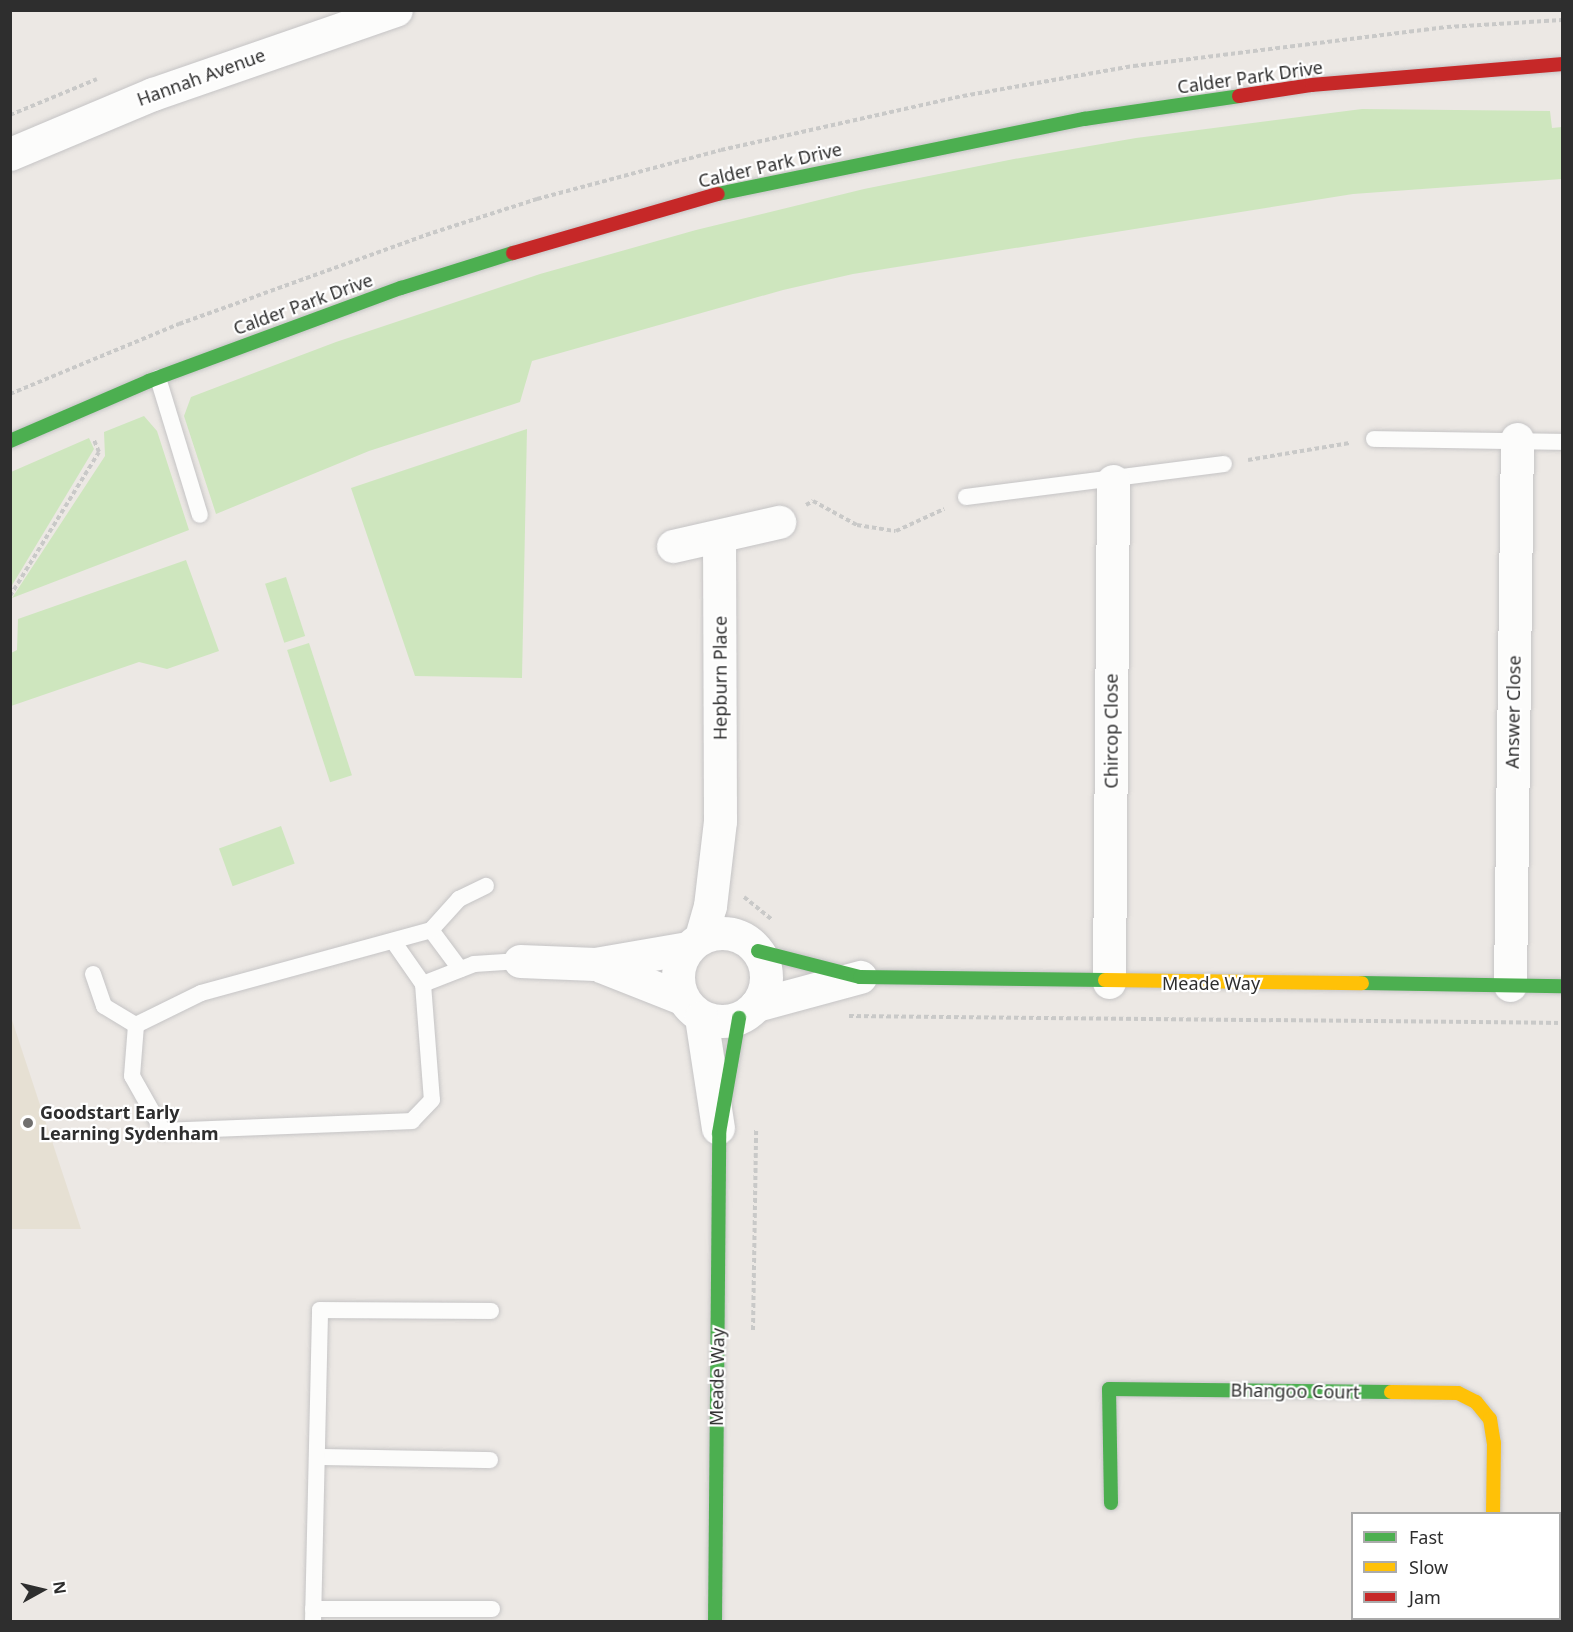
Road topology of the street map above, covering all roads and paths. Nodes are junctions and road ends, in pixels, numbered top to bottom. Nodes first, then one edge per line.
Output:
1 (396, 10) edge
2 (310, 23) edge
3 (1563, 64) edge
4 (10, 154) edge
5 (158, 378) junction
6 (83, 409) junction
7 (1374, 439) joint
8 (1517, 439) junction
9 (13, 441) edge
10 (1563, 442) edge
11 (1224, 464) joint
12 (1113, 481) junction
13 (966, 497) joint
14 (200, 515) dead end
15 (779, 522) joint
16 (719, 536) junction
17 (673, 546) dead end
18 (10, 596) edge
19 (720, 821) junction
20 (486, 886) dead end
21 (431, 930) junction
22 (393, 941) junction
23 (695, 942) junction
24 (751, 944) junction
25 (520, 960) joint
26 (596, 964) junction
27 (460, 969) junction
28 (93, 974) dead end
29 (860, 977) junction
30 (1109, 982) junction
31 (423, 984) junction
32 (1510, 985) junction
33 (1563, 986) edge
34 (691, 1007) junction
35 (748, 1012) junction
36 (847, 1016) dead end
37 (1563, 1023) edge
38 (136, 1025) junction
39 (756, 1115) dead end
40 (719, 1133) junction
41 (491, 1311) dead end
42 (753, 1339) dead end
43 (317, 1457) junction
44 (490, 1460) dead end
45 (1111, 1503) dead end
46 (1493, 1512) edge
47 (492, 1609) dead end
48 (313, 1615) edge
49 (715, 1622) edge

1 - 2 street, Hannah Avenue
2 - 4 street, Hannah Avenue
3 - 5 street, Calder Park Drive
5 - 6 street, Calder Park Drive
5 - 14 lane
6 - 9 street, Calder Park Drive
6 - 18 path
7 - 8 lane
7 - 11 path
8 - 10 lane
8 - 32 street, Answer Close
11 - 12 lane
12 - 13 lane
12 - 30 street, Chircop Close
13 - 15 path
15 - 16 street
16 - 17 street
16 - 19 street, Hepburn Place
19 - 23 street, Hepburn Place
19 - 24 street, Hepburn Place
20 - 21 lane
21 - 22 lane
21 - 27 lane
22 - 31 lane
22 - 38 lane
23 - 24 street
23 - 26 street
23 - 34 street
24 - 29 street, Meade Way
24 - 35 street
25 - 26 street
25 - 27 lane
26 - 34 street
27 - 31 lane
28 - 38 lane
29 - 30 street, Meade Way
29 - 35 street, Meade Way
30 - 32 street, Meade Way
31 - 38 lane
32 - 33 street, Meade Way
34 - 35 street
34 - 40 street, Meade Way
35 - 40 street, Meade Way
36 - 37 path
39 - 42 path
40 - 49 street, Meade Way
41 - 43 lane
43 - 44 lane
43 - 48 lane
45 - 46 street, Bhangoo Court
47 - 48 lane

